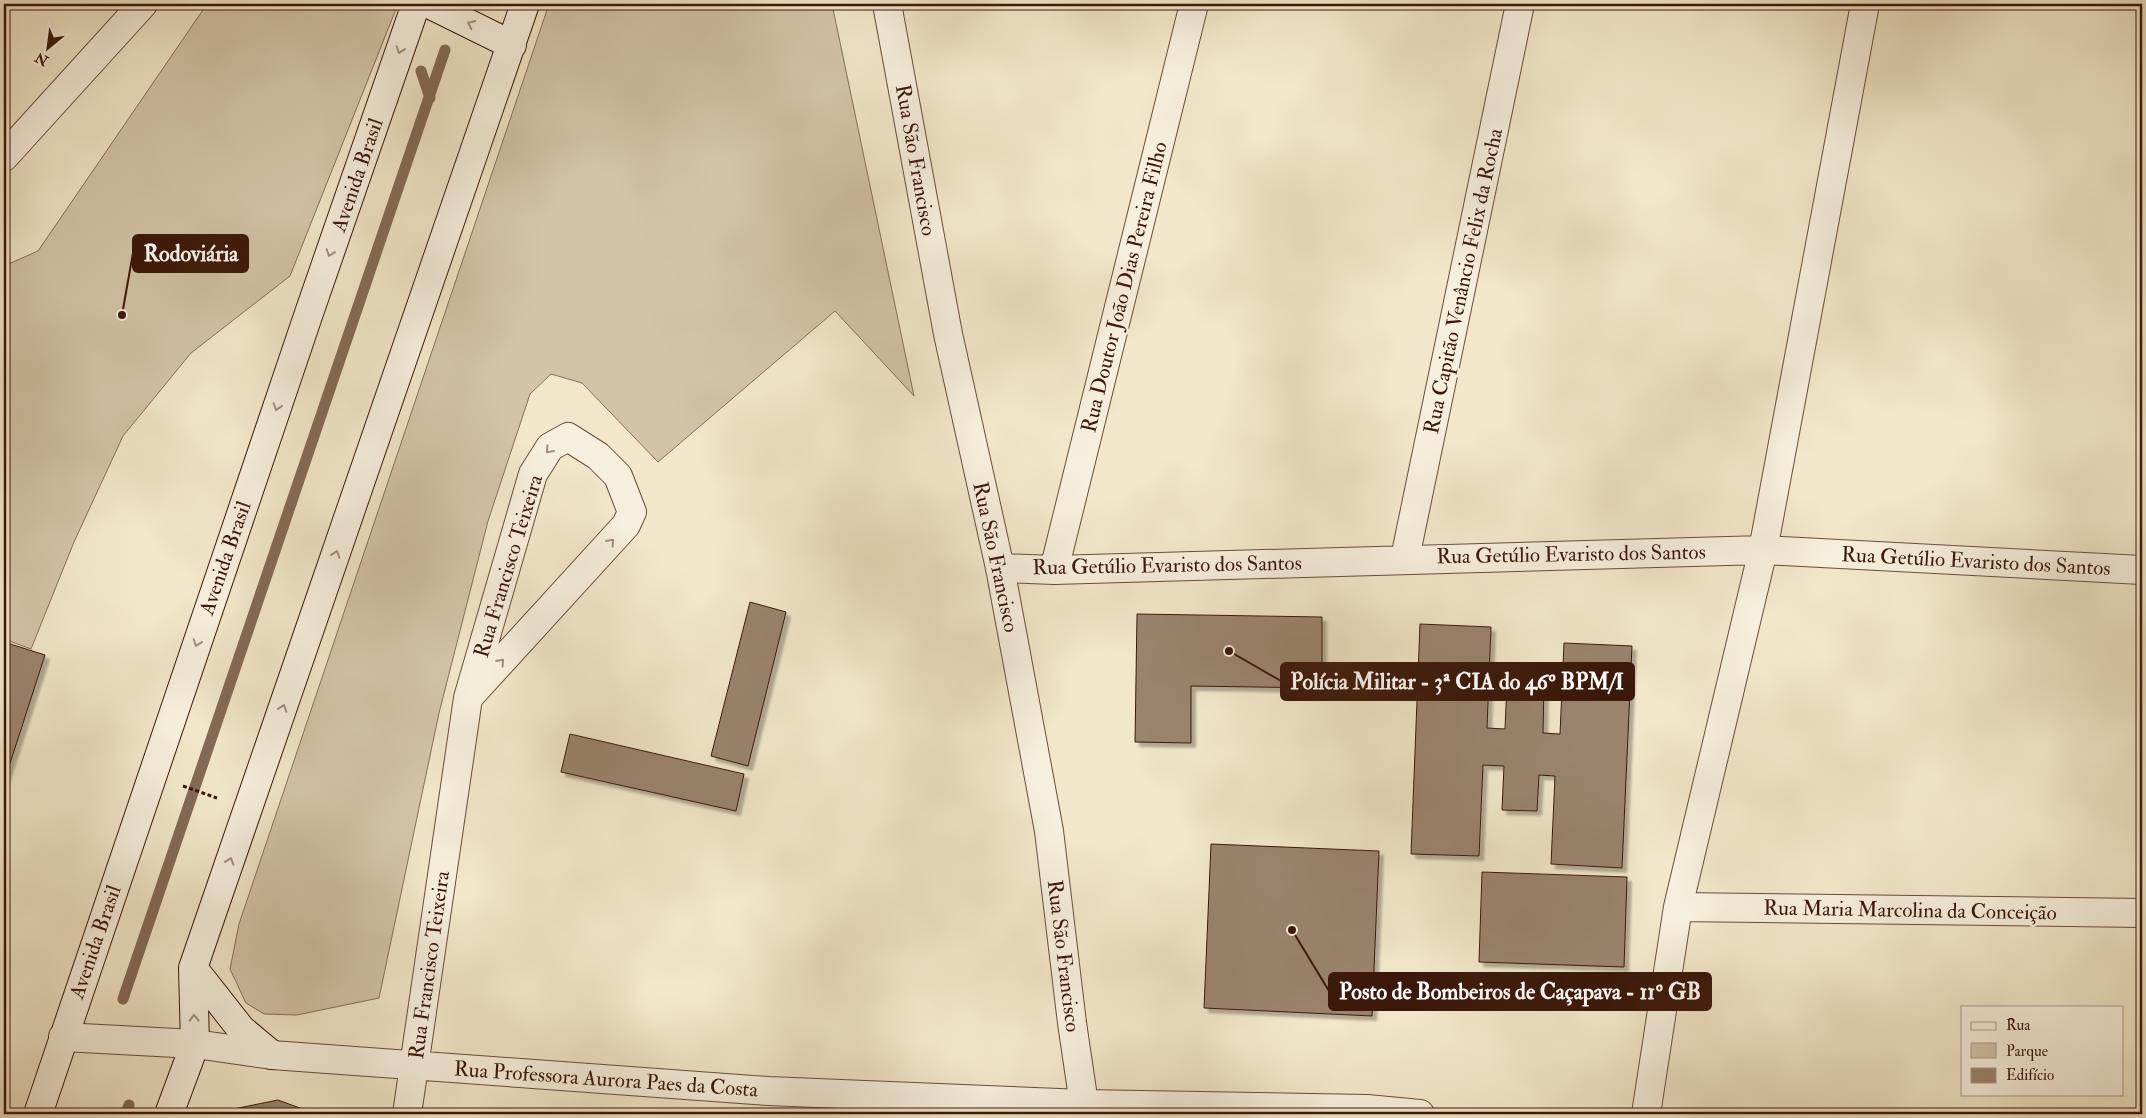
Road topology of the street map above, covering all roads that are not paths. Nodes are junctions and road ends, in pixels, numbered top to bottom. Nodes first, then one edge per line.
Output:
1 (143, 4) edge
2 (416, 4) edge
3 (429, 4) edge
4 (525, 4) edge
5 (887, 4) edge
6 (1194, 4) edge
7 (1520, 4) edge
8 (1865, 4) edge
9 (512, 45) junction
10 (4, 156) edge
11 (1763, 550) junction
12 (1405, 558) junction
13 (1000, 568) junction
14 (1054, 570) junction
15 (2142, 570) edge
16 (468, 698) junction
17 (1678, 906) junction
18 (2142, 913) edge
19 (193, 968) junction
20 (63, 1037) junction
21 (195, 1044) junction
22 (272, 1055) junction
23 (414, 1065) junction
24 (765, 1103) edge
25 (1084, 1109) edge
26 (38, 1114) edge
27 (169, 1114) edge
28 (407, 1114) edge
29 (1420, 1114) edge
30 (1646, 1114) edge

1 - 10 street
2 -> 20 street, Avenida Brasil
9 -> 3 street
4 - 9 street
5 - 13 street, Rua São Francisco
6 - 14 street, Rua Doutor João Dias Pereira Filho
7 - 12 street, Rua Capitão Venâncio Felix da Rocha
8 - 11 street
19 -> 9 street
11 - 12 street, Rua Getúlio Evaristo dos Santos
11 - 15 street, Rua Getúlio Evaristo dos Santos
11 - 17 street
12 - 14 street, Rua Getúlio Evaristo dos Santos
13 - 14 street, Rua Getúlio Evaristo dos Santos
13 - 25 street, Rua São Francisco
16 -> 16 street, Rua Francisco Teixeira
16 - 23 street, Rua Francisco Teixeira
17 - 18 street, Rua Maria Marcolina da Conceição
17 - 30 street
21 -> 19 street
19 - 22 street
20 - 21 street, Rua Professora Aurora Paes da Costa
20 - 26 street, Avenida Brasil
21 - 22 street, Rua Professora Aurora Paes da Costa
21 - 27 street
22 - 23 street, Rua Professora Aurora Paes da Costa
23 - 24 street, Rua Professora Aurora Paes da Costa
23 - 28 street, Rua Francisco Teixeira
24 - 25 street, Rua Professora Aurora Paes da Costa
25 - 29 street, Rua Professora Aurora Paes da Costa

